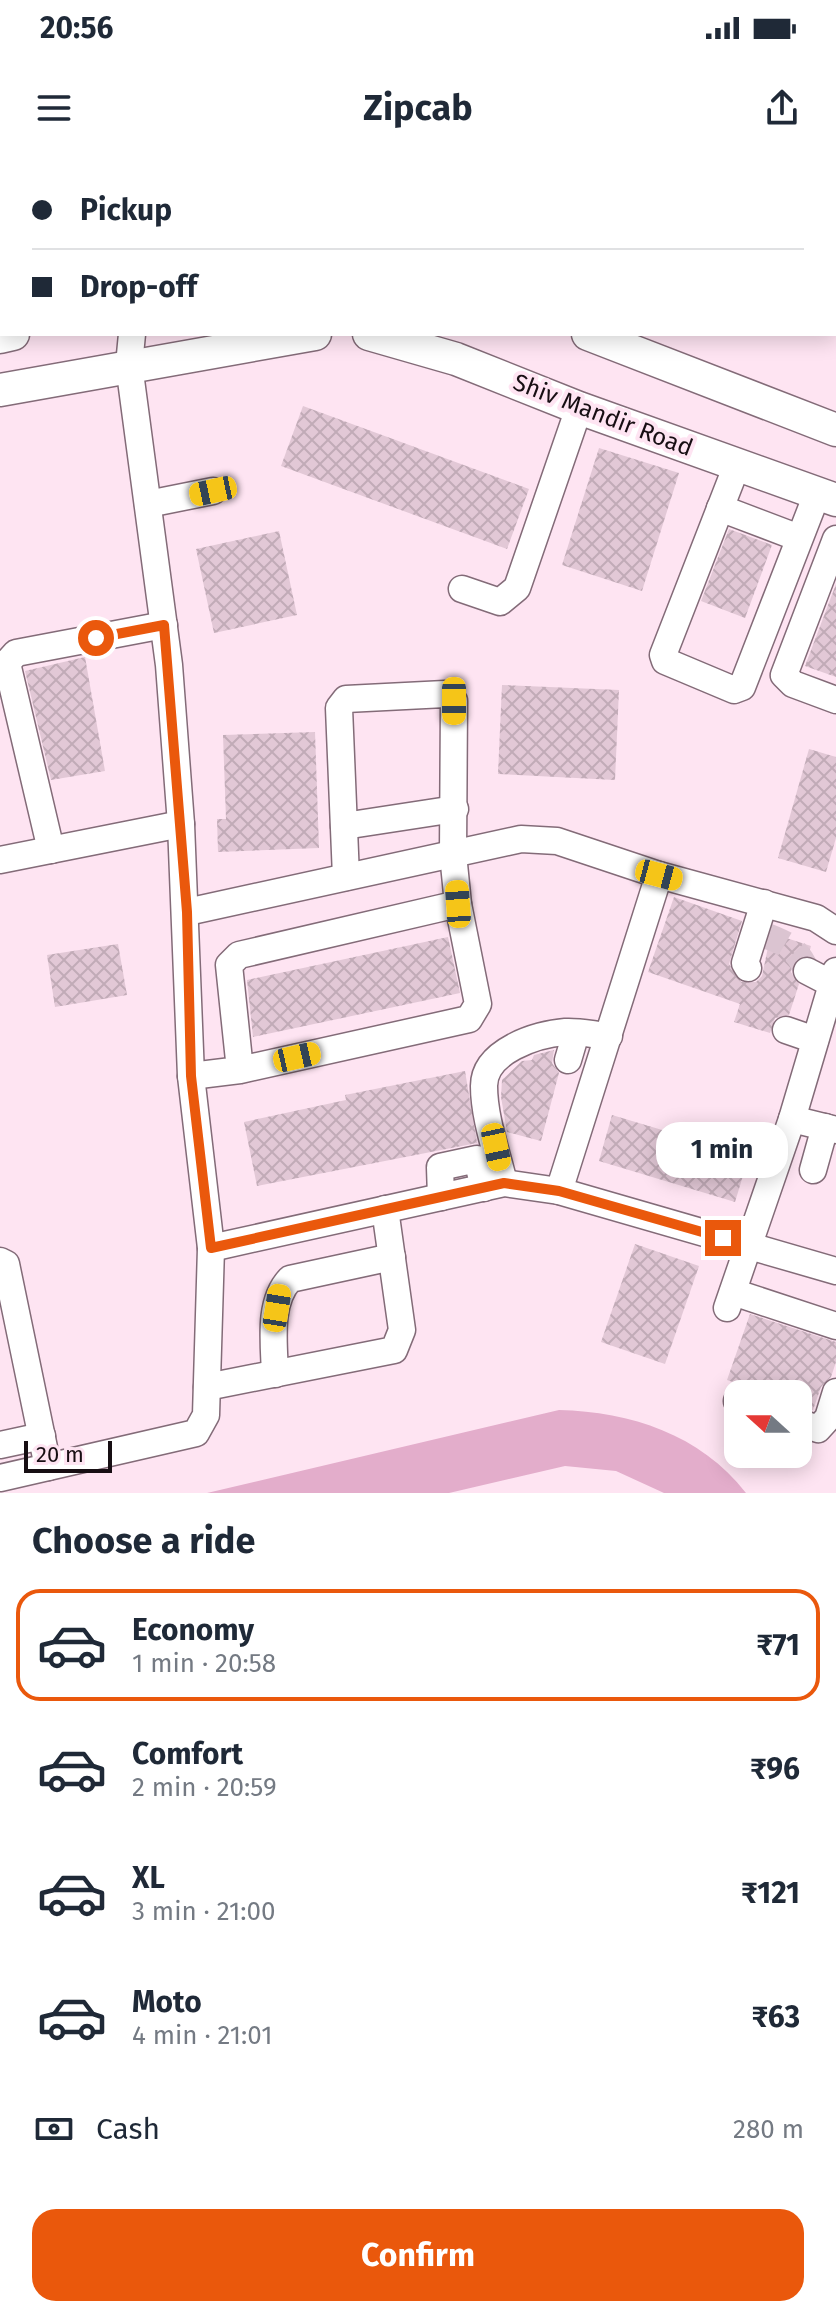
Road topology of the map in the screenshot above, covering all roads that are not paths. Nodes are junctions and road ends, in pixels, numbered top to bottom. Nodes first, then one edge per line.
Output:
1 (290, 336) edge
2 (376, 336) edge
3 (593, 336) edge
4 (131, 349) edge
5 (0, 390) edge
6 (579, 408) junction
7 (836, 430) edge
8 (737, 465) junction
9 (213, 491) dead end
10 (826, 497) edge
11 (148, 504) junction
12 (720, 508) junction
13 (799, 538) junction
14 (833, 555) edge
15 (462, 589) dead end
16 (164, 625) junction
17 (836, 700) edge
18 (455, 809) junction
19 (181, 824) junction
20 (344, 826) junction
21 (51, 850) junction
22 (453, 854) junction
23 (0, 860) edge
24 (659, 875) junction
25 (346, 877) junction
26 (764, 903) junction
27 (458, 904) junction
28 (187, 912) junction
29 (836, 931) edge
30 (748, 968) dead end
31 (807, 971) tunnel mouth
32 (834, 978) edge
33 (786, 1030) dead end
34 (576, 1033) junction
35 (609, 1036) junction
36 (815, 1040) junction
37 (568, 1060) dead end
38 (240, 1070) junction
39 (191, 1076) junction
40 (792, 1119) junction
41 (831, 1129) edge
42 (813, 1170) dead end
43 (494, 1186) junction
44 (559, 1191) junction
45 (385, 1209) junction
46 (750, 1246) junction
47 (211, 1248) junction
48 (392, 1257) junction
49 (0, 1261) edge
50 (836, 1271) edge
51 (836, 1326) edge
52 (275, 1374) junction
53 (207, 1387) junction
54 (836, 1392) edge
55 (812, 1427) edge
56 (42, 1436) junction
57 (0, 1445) edge
58 (48, 1467) junction
59 (0, 1478) edge

1 - 4 street
2 - 6 street, Shiv Mandir Road
3 - 7 street
4 - 5 street
4 - 11 street
6 - 8 street, Shiv Mandir Road
6 - 15 street
8 - 10 street, Shiv Mandir Road
8 - 12 street
9 - 11 street
10 - 13 street
11 - 16 street
12 - 13 street
12 - 13 street
14 - 17 street
16 - 19 street
16 - 21 street
18 - 20 street
18 - 20 street
18 - 22 street
19 - 21 street
19 - 28 street
20 - 25 street
21 - 23 street
22 - 24 street
22 - 25 street
22 - 27 street
24 - 26 street
24 - 35 street
25 - 28 street
26 - 29 street
26 - 30 street
27 - 38 street
27 - 38 street
28 - 39 street
31 - 32 street
32 - 36 street
33 - 36 street
34 - 35 street
34 - 37 street
34 - 43 street
35 - 44 street
36 - 40 street
38 - 39 street
39 - 47 street
40 - 41 street
40 - 46 street
41 - 42 street
43 - 44 street
43 - 45 street
44 - 46 street
45 - 47 street
45 - 48 street
46 - 50 street
46 - 51 street
47 - 53 street
48 - 52 street
48 - 52 street
49 - 56 street
52 - 53 street
53 - 58 street
54 - 55 street
56 - 57 street
56 - 58 street
58 - 59 street

